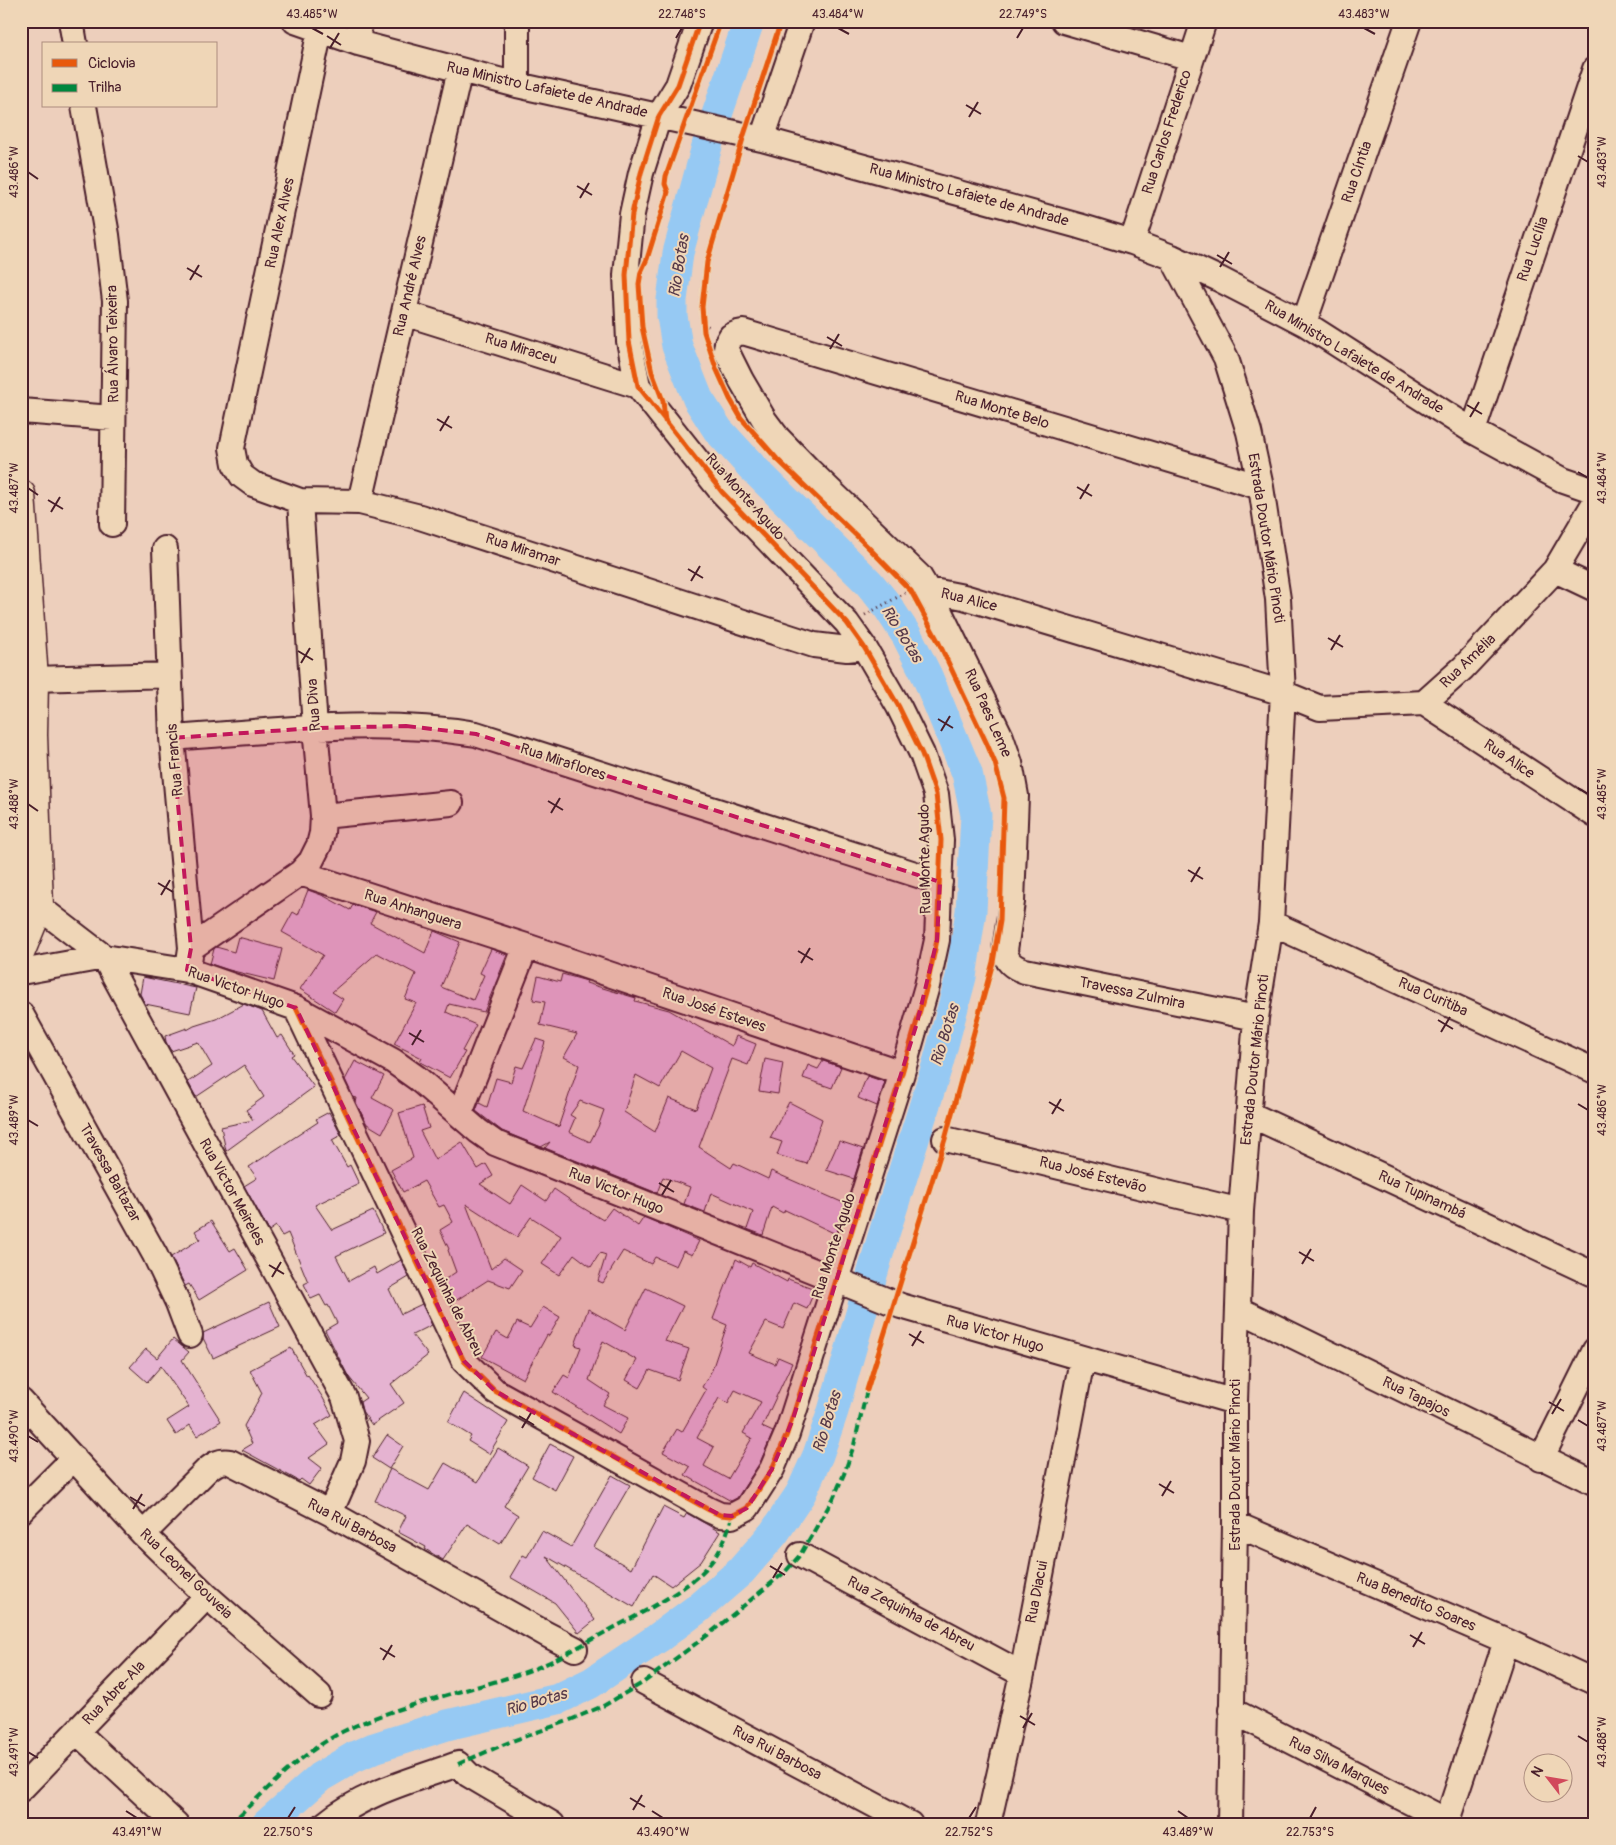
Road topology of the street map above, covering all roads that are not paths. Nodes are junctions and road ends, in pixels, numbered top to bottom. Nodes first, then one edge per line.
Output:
1 (72, 21) edge
2 (295, 21) edge
3 (517, 21) edge
4 (700, 21) edge
5 (802, 21) edge
6 (1064, 21) edge
7 (1204, 21) edge
8 (1409, 21) edge
9 (320, 30) junction
10 (358, 32) edge
11 (75, 42) edge
12 (1191, 58) junction
13 (1595, 69) edge
14 (460, 70) junction
15 (517, 85) junction
16 (84, 108) edge
17 (659, 116) junction
18 (762, 139) junction
19 (1132, 242) junction
20 (1172, 257) junction
21 (404, 313) junction
22 (1304, 323) junction
23 (744, 332) joint
24 (638, 386) junction
25 (21, 412) edge
26 (240, 416) joint
27 (113, 418) junction
28 (1473, 430) junction
29 (1261, 488) junction
30 (1595, 491) edge
31 (21, 494) edge
32 (300, 501) junction
33 (360, 502) junction
34 (1595, 502) edge
35 (112, 524) dead end
36 (165, 549) dead end
37 (1555, 570) junction
38 (1595, 589) edge
39 (919, 591) junction
40 (864, 647) junction
41 (169, 676) junction
42 (34, 679) junction
43 (1283, 693) junction
44 (1424, 702) junction
45 (315, 728) junction
46 (27, 729) edge
47 (172, 738) junction
48 (451, 803) dead end
49 (1595, 815) edge
50 (322, 816) junction
51 (300, 873) junction
52 (940, 882) junction
53 (30, 899) edge
54 (1271, 923) junction
55 (526, 946) junction
56 (21, 951) edge
57 (104, 957) junction
58 (189, 959) junction
59 (1010, 963) joint
60 (21, 972) edge
61 (296, 1008) junction
62 (21, 1014) edge
63 (1256, 1018) junction
64 (1595, 1071) edge
65 (902, 1073) junction
66 (460, 1114) junction
67 (1248, 1114) junction
68 (945, 1139) dead end
69 (1241, 1211) junction
70 (1595, 1275) edge
71 (841, 1282) junction
72 (1238, 1309) junction
73 (190, 1335) dead end
74 (1595, 1350) edge
75 (1082, 1360) junction
76 (21, 1401) edge
77 (1235, 1402) junction
78 (74, 1458) junction
79 (1541, 1458) junction
80 (1595, 1484) edge
81 (21, 1511) edge
82 (330, 1513) junction
83 (732, 1516) joint
84 (1235, 1524) junction
85 (143, 1534) junction
86 (800, 1555) dead end
87 (207, 1596) junction
88 (1506, 1641) junction
89 (575, 1649) dead end
90 (1022, 1674) junction
91 (644, 1682) dead end
92 (1595, 1682) edge
93 (318, 1696) dead end
94 (1231, 1710) junction
95 (77, 1732) junction
96 (21, 1789) edge
97 (518, 1816) edge
98 (1446, 1822) edge
99 (327, 1823) edge
100 (176, 1824) edge
101 (552, 1824) edge
102 (910, 1824) edge
103 (988, 1824) edge
104 (1230, 1824) edge

1 - 11 street
2 - 9 street, Rua Ministro Lafaiete de Andrade
3 - 15 street
4 - 17 street, Rua Monte Agudo
5 - 18 street
6 - 12 street
7 - 12 street, Rua Carlos Frederico
8 - 22 street, Rua Cíntia
9 - 10 street, Rua Ministro Lafaiete de Andrade
9 - 26 street, Rua Alex Alves
10 - 14 street, Rua Ministro Lafaiete de Andrade
12 - 19 street, Rua Carlos Frederico
13 - 28 street, Rua Lucília
14 - 15 street, Rua Ministro Lafaiete de Andrade
14 - 21 street, Rua André Alves
15 - 17 street, Rua Ministro Lafaiete de Andrade
16 - 27 street, Rua Álvaro Teixeira
17 - 18 street, Rua Ministro Lafaiete de Andrade
17 - 24 street, Rua Monte Agudo
18 - 19 street, Rua Ministro Lafaiete de Andrade
19 - 20 street, Rua Ministro Lafaiete de Andrade
20 - 22 street, Rua Ministro Lafaiete de Andrade
20 - 29 street, Estrada Doutor Mário Pinoti
21 - 24 street, Rua Miraceu
21 - 33 street, Rua André Alves
22 - 28 street, Rua Ministro Lafaiete de Andrade
23 - 29 street, Rua Monte Belo
23 - 39 street, Rua Alice
24 - 40 street, Rua Monte Agudo
25 - 27 street
26 - 32 street, Rua Miramar
27 - 35 street, Rua Álvaro Teixeira
28 - 30 street, Rua Ministro Lafaiete de Andrade
29 - 43 street, Estrada Doutor Mário Pinoti
31 - 42 main road
32 - 33 street, Rua Miramar
32 - 45 street, Rua Diva
33 - 40 street, Rua Miramar
34 - 37 street, Rua Amélia
36 - 41 street, Rua Francis
37 - 38 street
37 - 44 street, Rua Amélia
39 - 43 street, Rua Alice
39 - 59 street, Rua Paes Leme
40 - 52 street, Rua Monte Agudo
41 - 42 street
41 - 47 street, Rua Francis
42 - 46 main road
43 - 44 street
43 - 54 street, Estrada Doutor Mário Pinoti
44 - 49 street, Rua Alice
45 - 47 street, Rua Miraflores
45 - 50 street, Rua Diva
45 - 52 street, Rua Miraflores
46 - 53 main road
47 - 58 street, Rua Francis
48 - 50 street
50 - 51 street, Rua Diva
51 - 55 street, Rua Anhanguera
51 - 58 street, Rua Diva
52 - 65 street, Rua Monte Agudo
53 - 56 main road
53 - 57 street
54 - 63 street, Estrada Doutor Mário Pinoti
54 - 64 street, Rua Curitiba
55 - 65 street, Rua José Esteves
55 - 66 street
57 - 58 street, Rua Victor Hugo
57 - 60 street, Rua Victor Hugo
57 - 82 street, Rua Victor Meireles
58 - 61 street, Rua Victor Hugo
59 - 63 street, Travessa Zulmira
61 - 66 street, Rua Victor Hugo
61 - 83 street, Rua Zequinha de Abreu
62 - 73 street, Travessa Baltazar
63 - 67 street, Estrada Doutor Mário Pinoti
65 - 71 street, Rua Monte Agudo
66 - 71 street, Rua Victor Hugo
67 - 69 street, Estrada Doutor Mário Pinoti
67 - 70 street, Rua Tupinambá
68 - 69 street, Rua José Estevão
69 - 72 street, Estrada Doutor Mário Pinoti
71 - 75 street, Rua Victor Hugo
71 - 83 street, Rua Monte Agudo
72 - 77 street, Estrada Doutor Mário Pinoti
72 - 79 street, Rua Tapajos
74 - 79 street
75 - 77 street, Rua Victor Hugo
75 - 90 street, Rua Diacui
76 - 78 street, Rua Leonel Gouveia
77 - 84 street, Estrada Doutor Mário Pinoti
78 - 81 street
78 - 85 street, Rua Leonel Gouveia
79 - 80 street, Rua Tapajos
82 - 85 street, Rua Rui Barbosa
82 - 89 street, Rua Rui Barbosa
84 - 88 street, Rua Benedito Soares
84 - 94 street, Estrada Doutor Mário Pinoti
85 - 87 street, Rua Leonel Gouveia
86 - 90 street, Rua Zequinha de Abreu
87 - 93 street, Rua Leonel Gouveia
87 - 95 street, Rua Abre-Ala
88 - 92 street, Rua Benedito Soares
88 - 98 street
90 - 103 street, Rua Diacui
91 - 102 street, Rua Rui Barbosa
94 - 98 street, Rua Silva Marques
94 - 104 street, Estrada Doutor Mário Pinoti
95 - 96 street, Rua Abre-Ala
95 - 100 street
97 - 99 street
97 - 101 street

